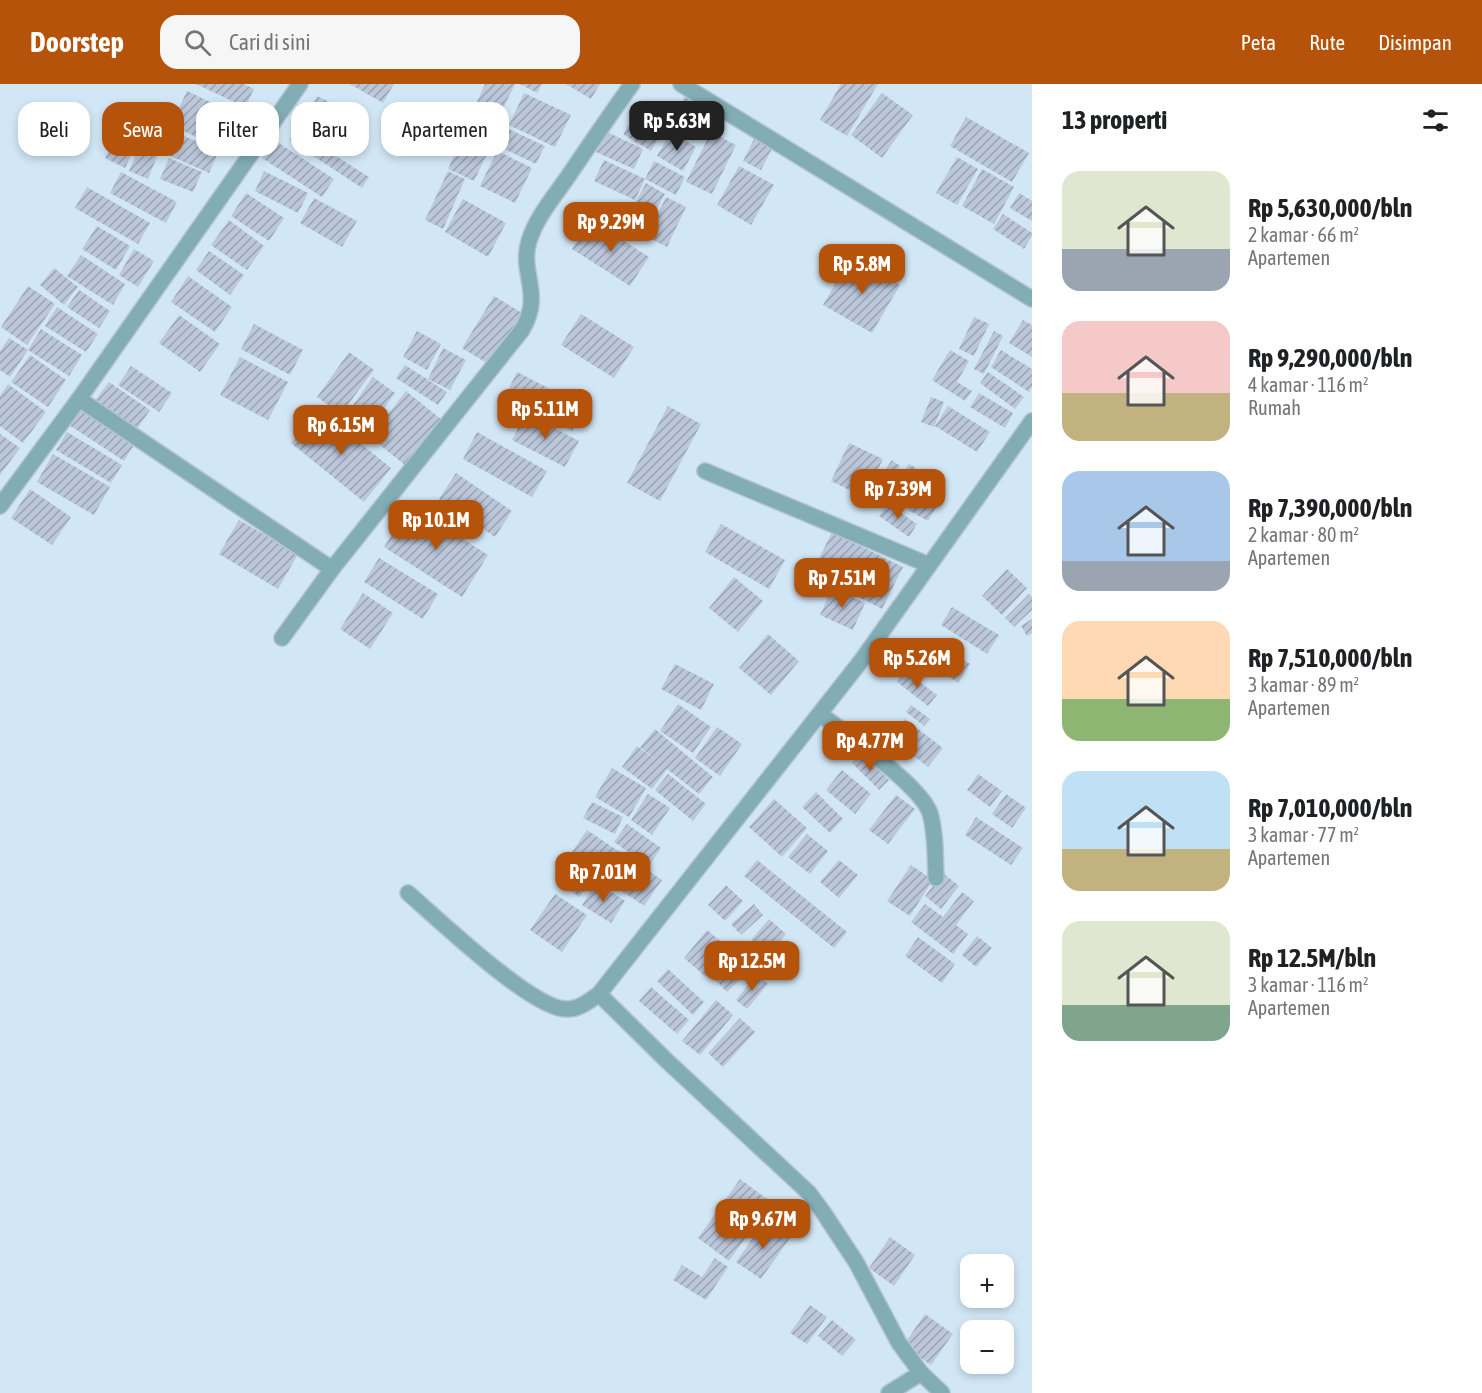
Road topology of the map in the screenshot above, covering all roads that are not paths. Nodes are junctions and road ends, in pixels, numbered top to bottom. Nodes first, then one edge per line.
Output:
1 (300, 84) edge
2 (632, 84) edge
3 (681, 84) edge
4 (1032, 298) edge
5 (79, 399) junction
6 (1032, 420) edge
7 (705, 471) dead end
8 (0, 506) edge
9 (929, 565) junction
10 (332, 569) junction
11 (282, 638) dead end
12 (820, 714) junction
13 (936, 878) dead end
14 (408, 893) dead end
15 (599, 994) junction
16 (921, 1373) junction
17 (889, 1393) edge
18 (942, 1393) edge

1 - 5 street
2 - 10 street
3 - 4 street
5 - 8 street
5 - 10 street
6 - 9 street
7 - 9 street
9 - 12 street
10 - 11 street
12 - 13 street
12 - 15 street
14 - 15 street
15 - 16 street
16 - 17 street
16 - 18 street

